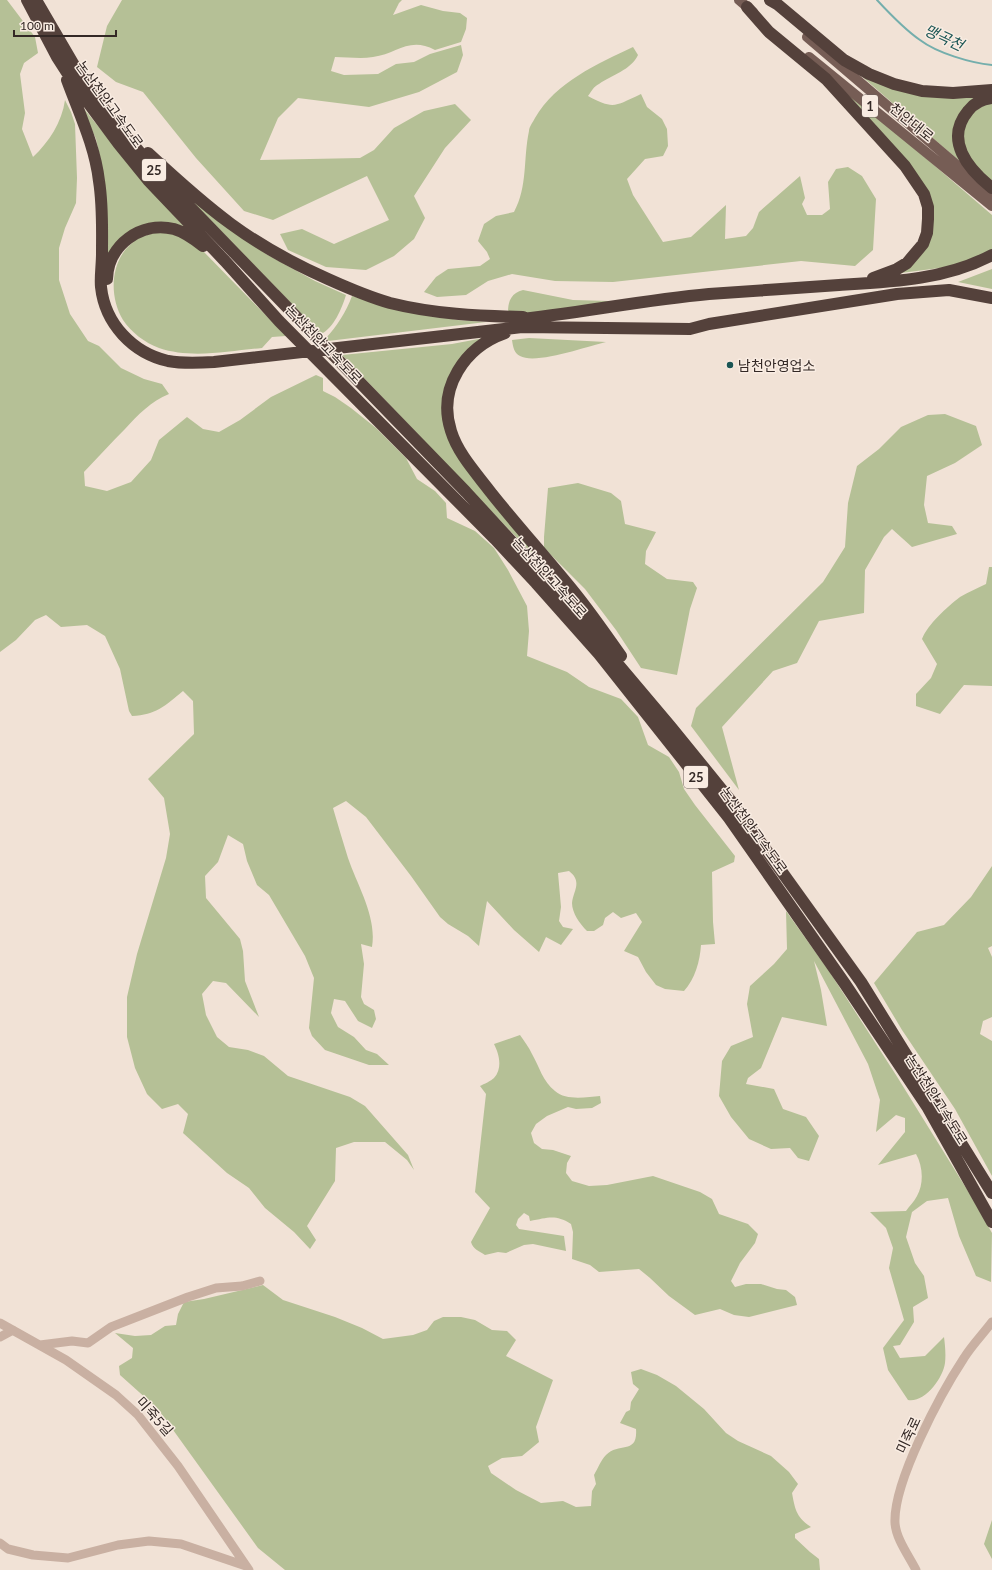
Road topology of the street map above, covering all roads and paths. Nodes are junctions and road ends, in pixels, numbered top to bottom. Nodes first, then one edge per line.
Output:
1 (27, 0) edge
2 (36, 0) edge
3 (764, 0) edge
4 (770, 0) edge
5 (743, 3) edge
6 (57, 57) junction
7 (992, 90) edge
8 (992, 98) edge
9 (112, 118) junction
10 (992, 188) edge
11 (992, 195) edge
12 (992, 206) edge
13 (992, 255) edge
14 (992, 263) edge
15 (855, 284) junction
16 (247, 285) junction
17 (897, 294) junction
18 (992, 298) edge
19 (542, 317) junction
20 (522, 327) junction
21 (671, 727) junction
22 (992, 1193) edge
23 (992, 1222) edge
24 (260, 1281) dead end
25 (0, 1322) edge
26 (992, 1322) edge
27 (13, 1330) junction
28 (0, 1337) edge
29 (40, 1345) junction
30 (0, 1543) edge
31 (247, 1568) edge
32 (916, 1570) edge

1 - 6 highway, 논산천안고속도로 / 25
2 - 9 highway, 논산천안고속도로 / 25
3 - 11 main road, 천안대로 / 1
4 - 7 highway
5 - 12 main road, 천안대로 / 1
5 - 15 highway
6 - 16 highway, 논산천안고속도로 / 25
6 - 20 highway
8 - 10 highway
9 - 19 highway
9 - 21 highway, 논산천안고속도로 / 25
13 - 15 highway
14 - 17 highway
15 - 19 highway
16 - 19 highway
16 - 23 highway, 논산천안고속도로 / 25
17 - 18 highway
17 - 20 highway
20 - 21 highway
21 - 22 highway, 논산천안고속도로 / 25
24 - 29 street
25 - 27 street, 미죽5길
26 - 32 street, 미죽로
27 - 28 street
27 - 29 street, 미죽5길
29 - 31 street, 미죽5길
30 - 31 street

